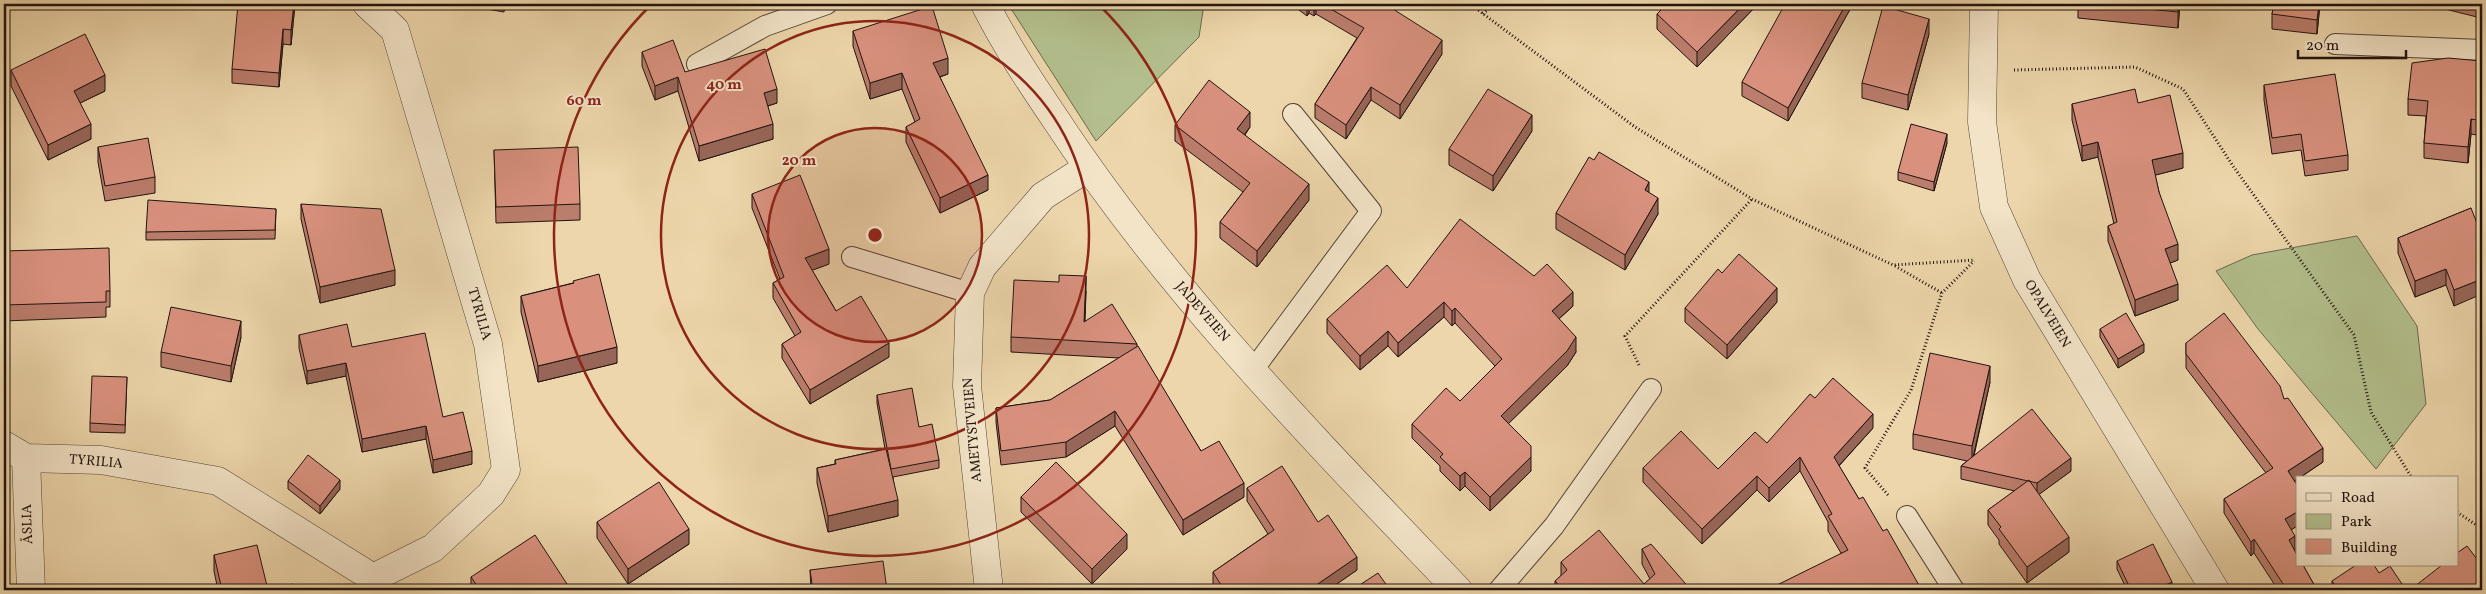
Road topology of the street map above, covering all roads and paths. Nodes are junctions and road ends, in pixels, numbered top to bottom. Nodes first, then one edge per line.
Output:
1 (367, 4) edge
2 (827, 4) edge
3 (985, 4) edge
4 (1470, 4) edge
5 (1494, 4) edge
6 (1984, 4) edge
7 (1483, 14) junction
8 (2335, 44) dead end
9 (2482, 50) edge
10 (697, 64) dead end
11 (1983, 71) junction
12 (1293, 114) dead end
13 (1087, 168) junction
14 (1752, 200) junction
15 (852, 258) dead end
16 (2017, 259) junction
17 (1975, 260) junction
18 (1893, 265) junction
19 (970, 293) junction
20 (1942, 293) junction
21 (1252, 370) junction
22 (1651, 389) joint
23 (15, 451) edge
24 (2411, 476) edge
25 (2458, 513) edge
26 (1907, 516) joint
27 (2482, 529) edge
28 (378, 584) edge
29 (31, 590) edge
30 (989, 590) edge
31 (1458, 590) edge
32 (1499, 590) edge
33 (1954, 590) edge
34 (2215, 590) edge

1 - 28 street, TYRILIA
2 - 10 lane
3 - 13 street, JADEVEIEN
4 - 7 path
5 - 7 path
6 - 11 street, OPALVEIEN
7 - 14 path
8 - 9 lane
11 - 16 street, OPALVEIEN
11 - 24 path
12 - 21 lane
13 - 19 street, AMETYSTVEIEN
13 - 21 street, JADEVEIEN
14 - 18 path
14 - 22 path
15 - 19 lane
16 - 17 path
16 - 34 street, OPALVEIEN
17 - 18 path
17 - 20 path
18 - 20 path
19 - 30 street, AMETYSTVEIEN
20 - 26 path
21 - 31 street, JADEVEIEN
22 - 32 lane
23 - 28 street, TYRILIA
23 - 29 street, ÅSLIA
25 - 27 path
26 - 33 lane

